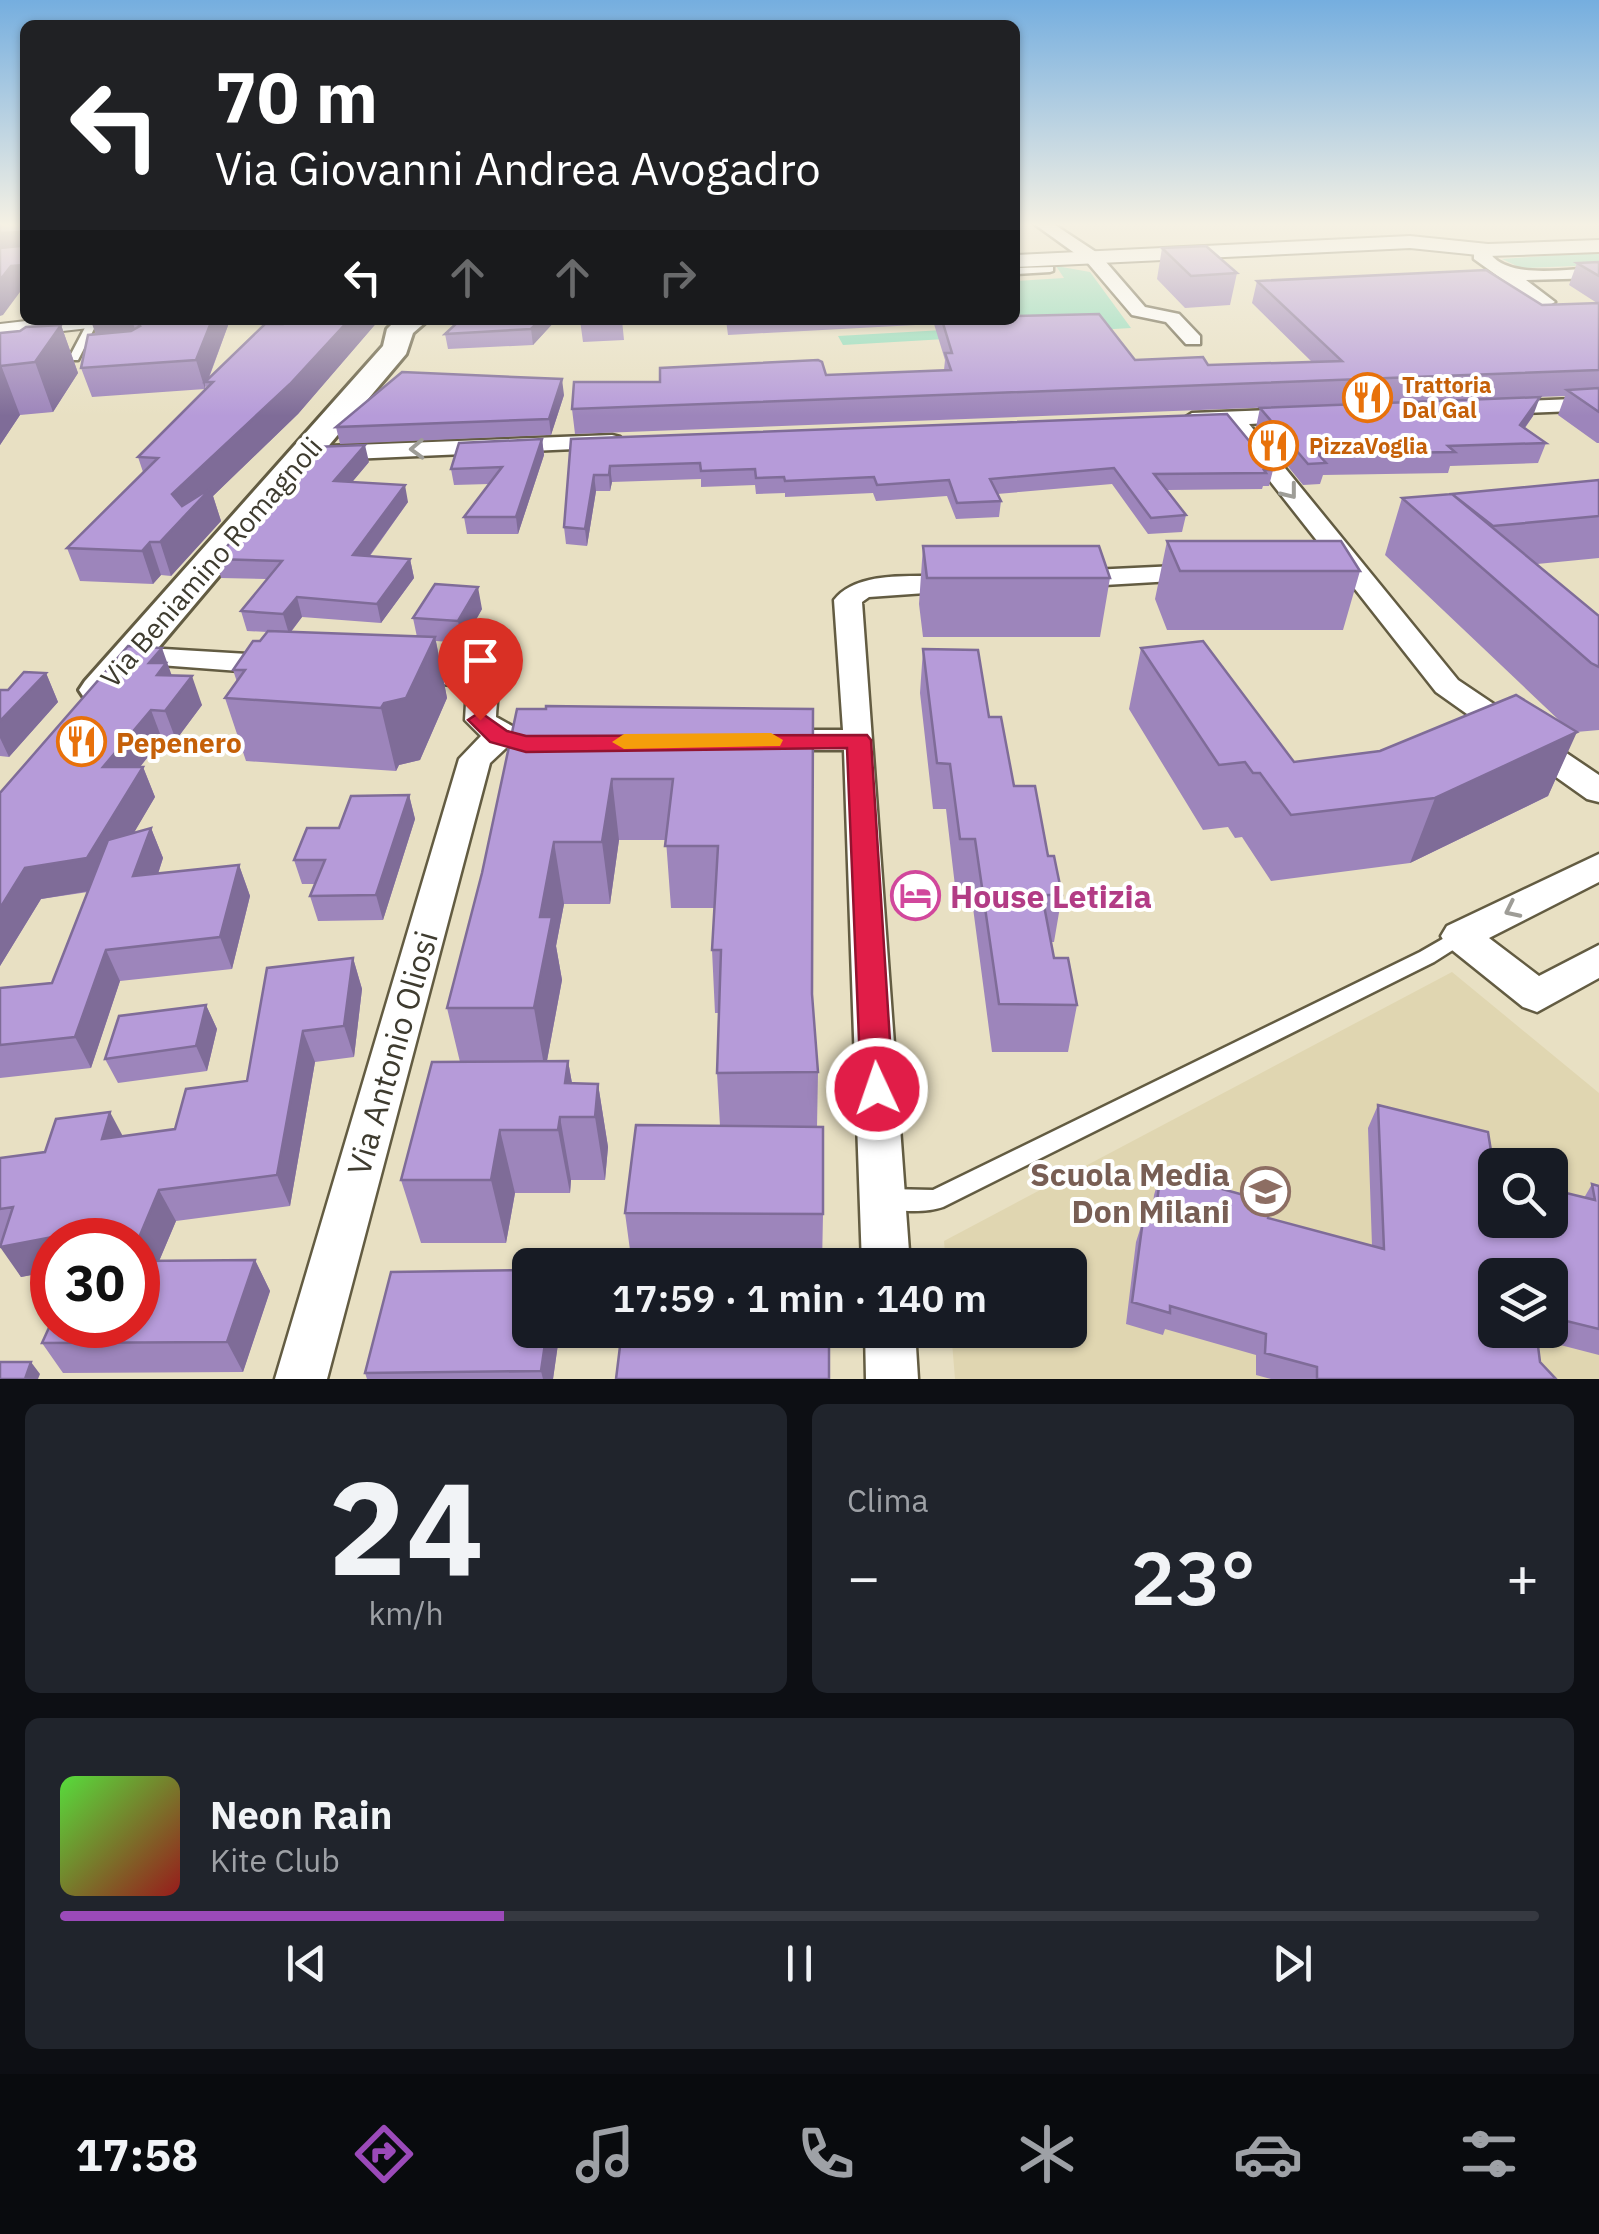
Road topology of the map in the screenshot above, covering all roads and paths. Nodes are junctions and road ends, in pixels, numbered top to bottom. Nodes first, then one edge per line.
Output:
1 (1118, 287) edge
2 (1525, 287) edge
3 (1526, 302) edge
4 (52, 325) edge
5 (92, 325) edge
6 (408, 325) edge
7 (0, 331) edge
8 (1193, 340) dead end
9 (90, 356) edge
10 (74, 358) junction
11 (56, 362) edge
12 (1599, 404) edge
13 (1466, 409) edge
14 (1313, 415) edge
15 (1232, 418) junction
16 (1172, 420) edge
17 (636, 441) edge
18 (305, 454) junction
19 (1228, 572) edge
20 (1036, 581) edge
21 (978, 584) edge
22 (130, 656) junction
23 (316, 667) edge
24 (373, 670) edge
25 (78, 714) edge
26 (499, 737) junction
27 (745, 740) edge
28 (859, 740) junction
29 (582, 743) edge
30 (1599, 791) edge
31 (1599, 867) edge
32 (1460, 936) junction
33 (1599, 960) edge
34 (883, 1199) junction
35 (885, 1248) edge
36 (891, 1348) edge
37 (301, 1379) edge
38 (892, 1379) edge

1 - 8 street
2 - 3 street
4 - 7 street
5 - 10 lane
6 - 18 main road, Via Beniamino Romagnoli
9 - 10 lane
10 - 11 lane
12 - 13 street
14 - 15 street
15 - 16 street
15 -> 30 street
17 -> 18 street
18 - 22 main road, Via Beniamino Romagnoli
19 - 20 street
21 - 28 street
22 - 23 street
22 - 25 main road, Via Beniamino Romagnoli
24 - 26 street
26 - 29 street
26 - 37 street, Via Antonio Oliosi
27 - 28 street
28 - 34 street
31 -> 32 street
32 - 33 street
32 - 34 lane
34 - 35 street
36 - 38 street

